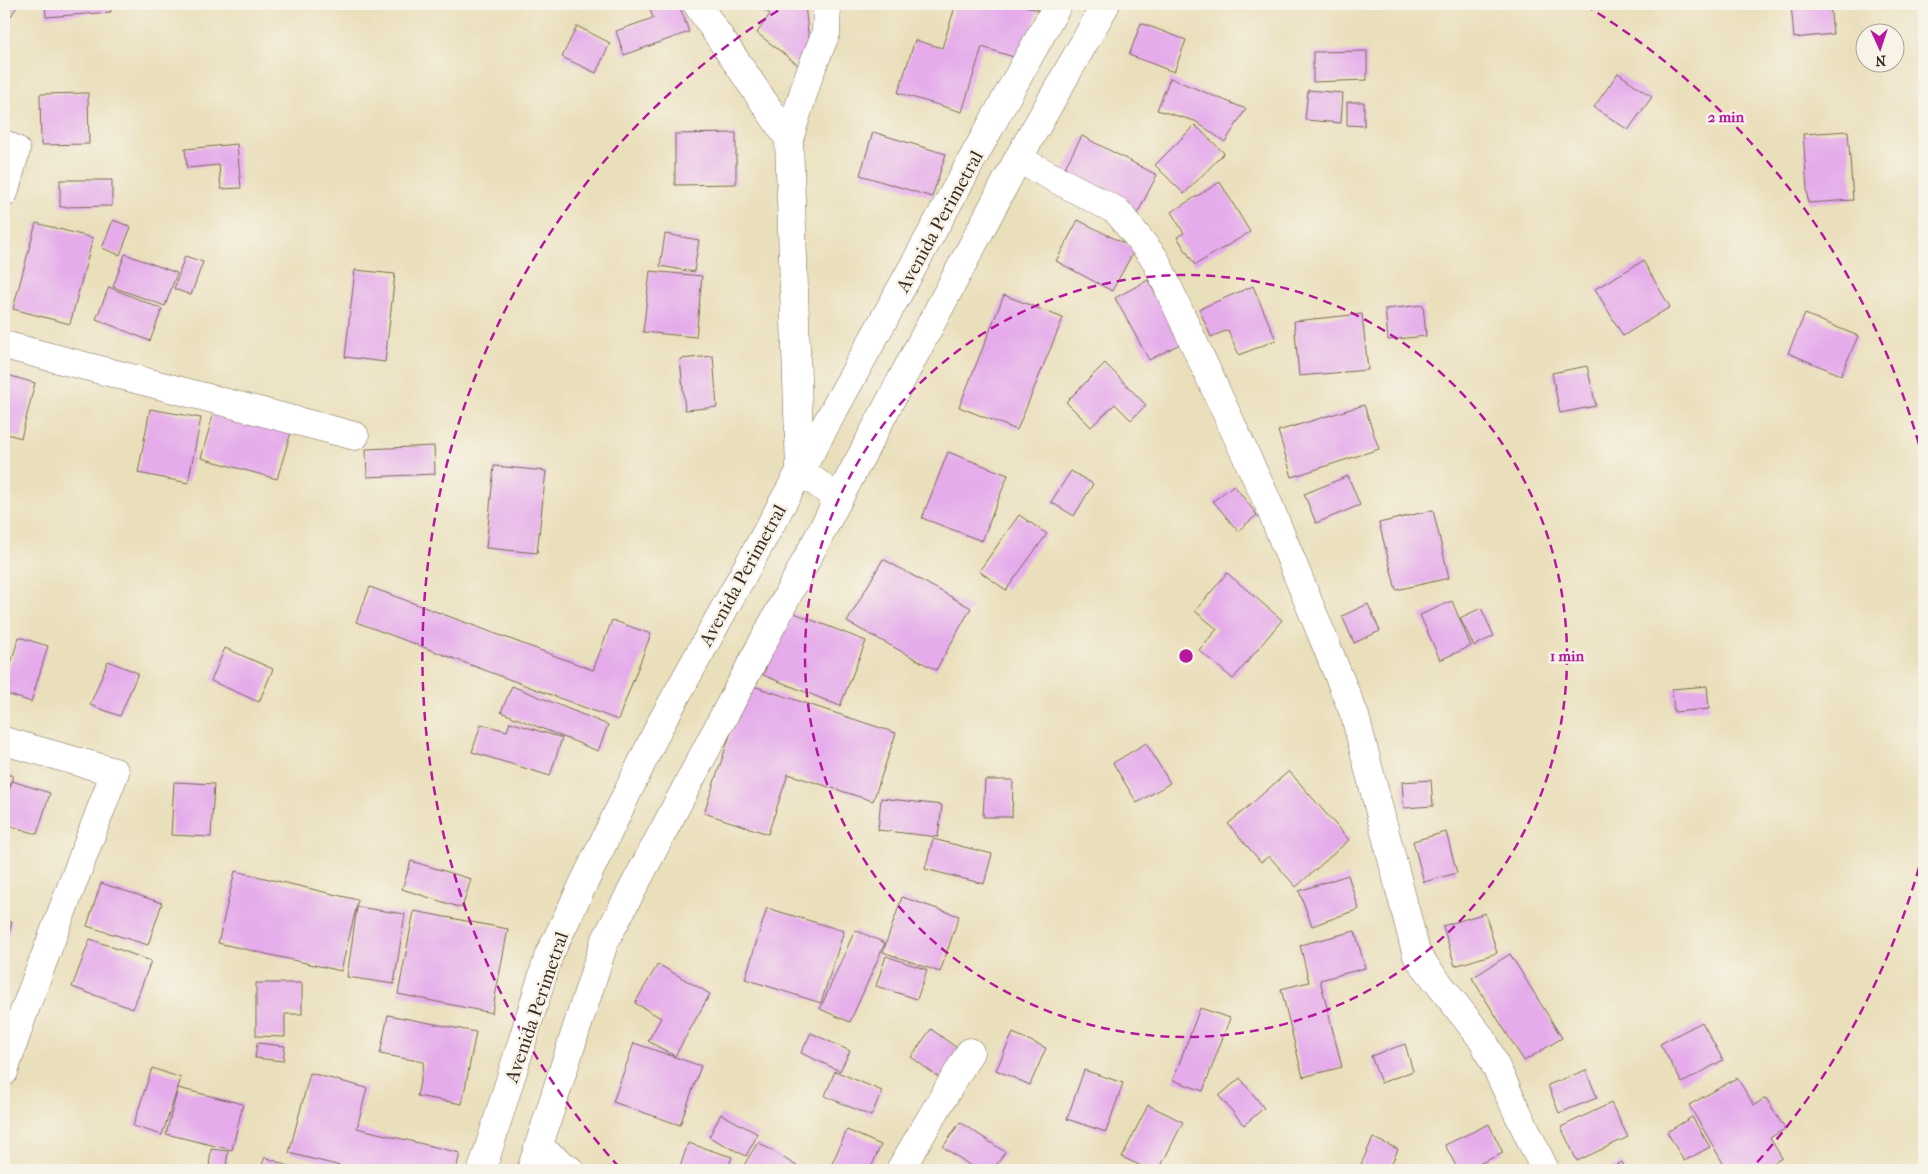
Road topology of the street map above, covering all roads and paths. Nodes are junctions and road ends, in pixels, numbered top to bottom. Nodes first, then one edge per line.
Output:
1 (697, 4) edge
2 (827, 4) edge
3 (1058, 4) edge
4 (1106, 4) edge
5 (789, 139) junction
6 (4, 144) edge
7 (1018, 160) junction
8 (4, 193) edge
9 (4, 345) edge
10 (356, 436) dead end
11 (800, 470) junction
12 (838, 499) junction
13 (4, 740) edge
14 (13, 1012) edge
15 (970, 1052) dead end
16 (4, 1072) edge
17 (534, 1158) edge
18 (482, 1170) edge
19 (570, 1170) edge
20 (900, 1170) edge
21 (1545, 1170) edge

1 - 5 street
2 - 5 street
3 - 11 street, Avenida Perimetral
4 - 7 street, Avenida Perimetral
5 - 11 street
6 - 8 street
7 - 12 street, Avenida Perimetral
7 - 21 street
9 - 10 street
11 - 12 street
11 - 18 street, Avenida Perimetral
12 - 17 street, Avenida Perimetral
13 - 14 street
14 - 16 street
15 - 20 street
17 - 19 street

